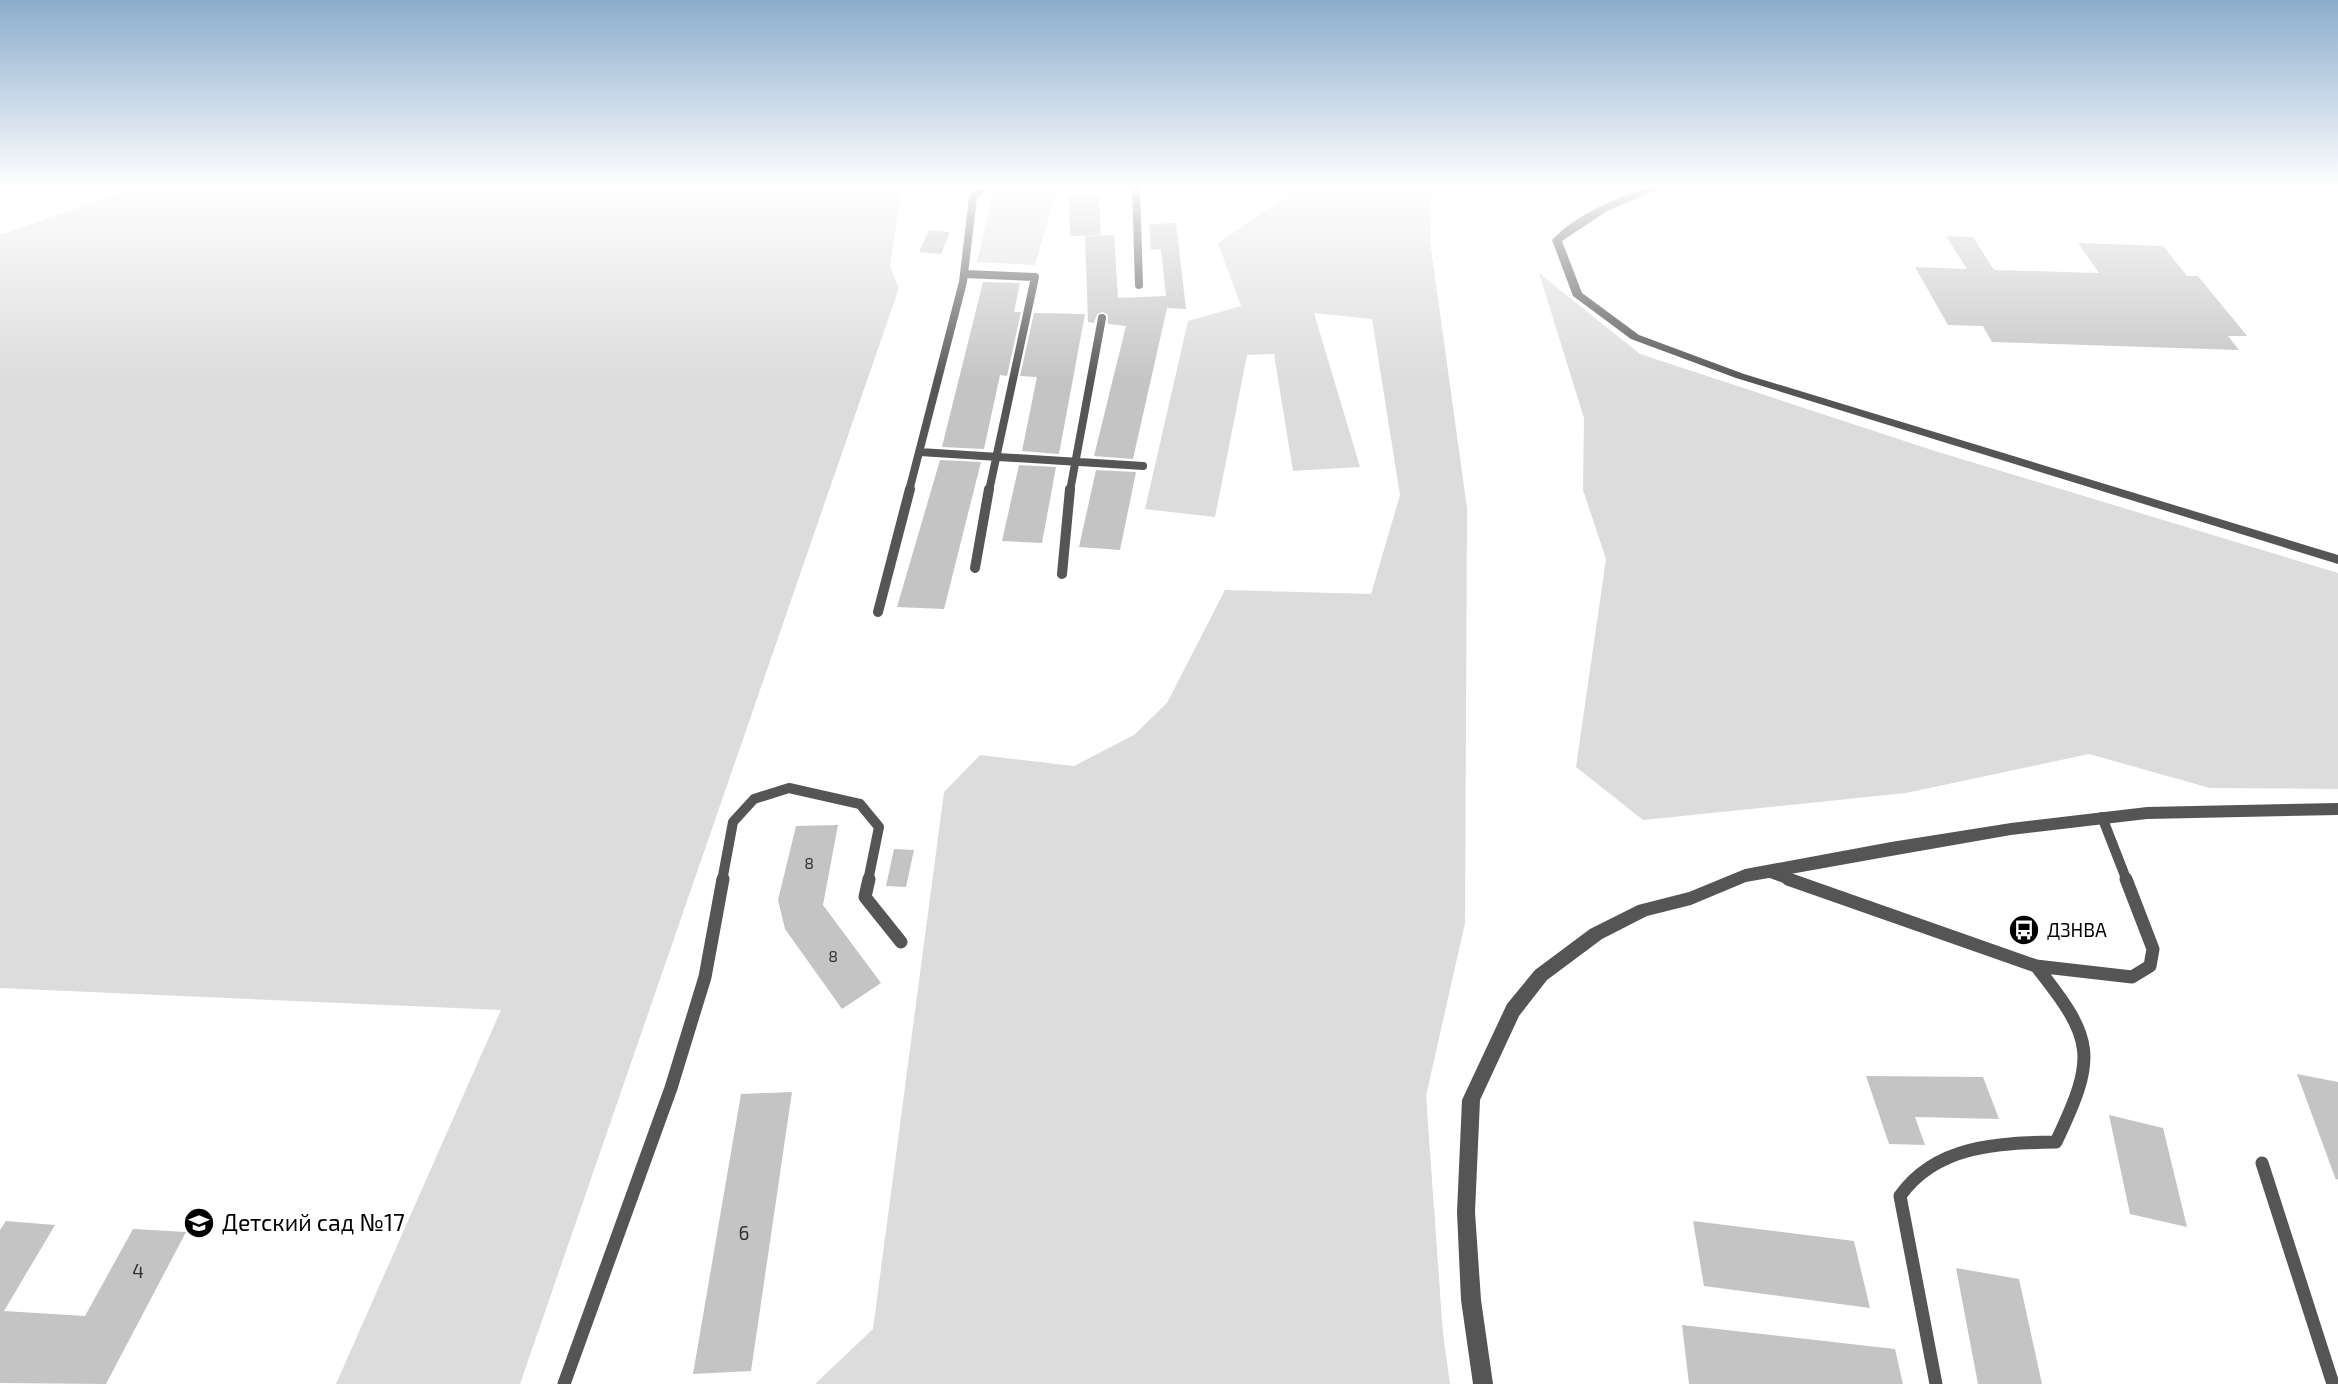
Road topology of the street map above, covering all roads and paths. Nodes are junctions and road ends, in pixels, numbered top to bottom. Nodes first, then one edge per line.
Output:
1 (967, 253) edge
2 (1138, 253) edge
3 (1562, 253) edge
4 (964, 274) junction
5 (1139, 285) dead end
6 (1102, 318) dead end
7 (919, 452) junction
8 (995, 456) junction
9 (1073, 462) junction
10 (1143, 466) dead end
11 (2338, 560) edge
12 (975, 568) dead end
13 (1062, 574) dead end
14 (878, 612) dead end
15 (2338, 809) edge
16 (2102, 817) junction
17 (1768, 872) junction
18 (901, 942) dead end
19 (2036, 966) junction
20 (2262, 1163) dead end
21 (564, 1384) edge
22 (1483, 1384) edge
23 (1936, 1384) edge
24 (2333, 1384) edge

1 - 4 lane
2 - 5 lane
3 - 11 street
4 - 7 lane
4 - 8 lane
6 - 9 lane
7 - 8 lane
7 - 14 lane
8 - 9 lane
8 - 12 lane
9 - 10 lane
9 - 13 lane
15 - 16 street
16 - 17 street
16 - 19 lane
17 - 19 lane
17 - 22 street
18 - 21 lane
19 - 23 lane
20 - 24 lane

